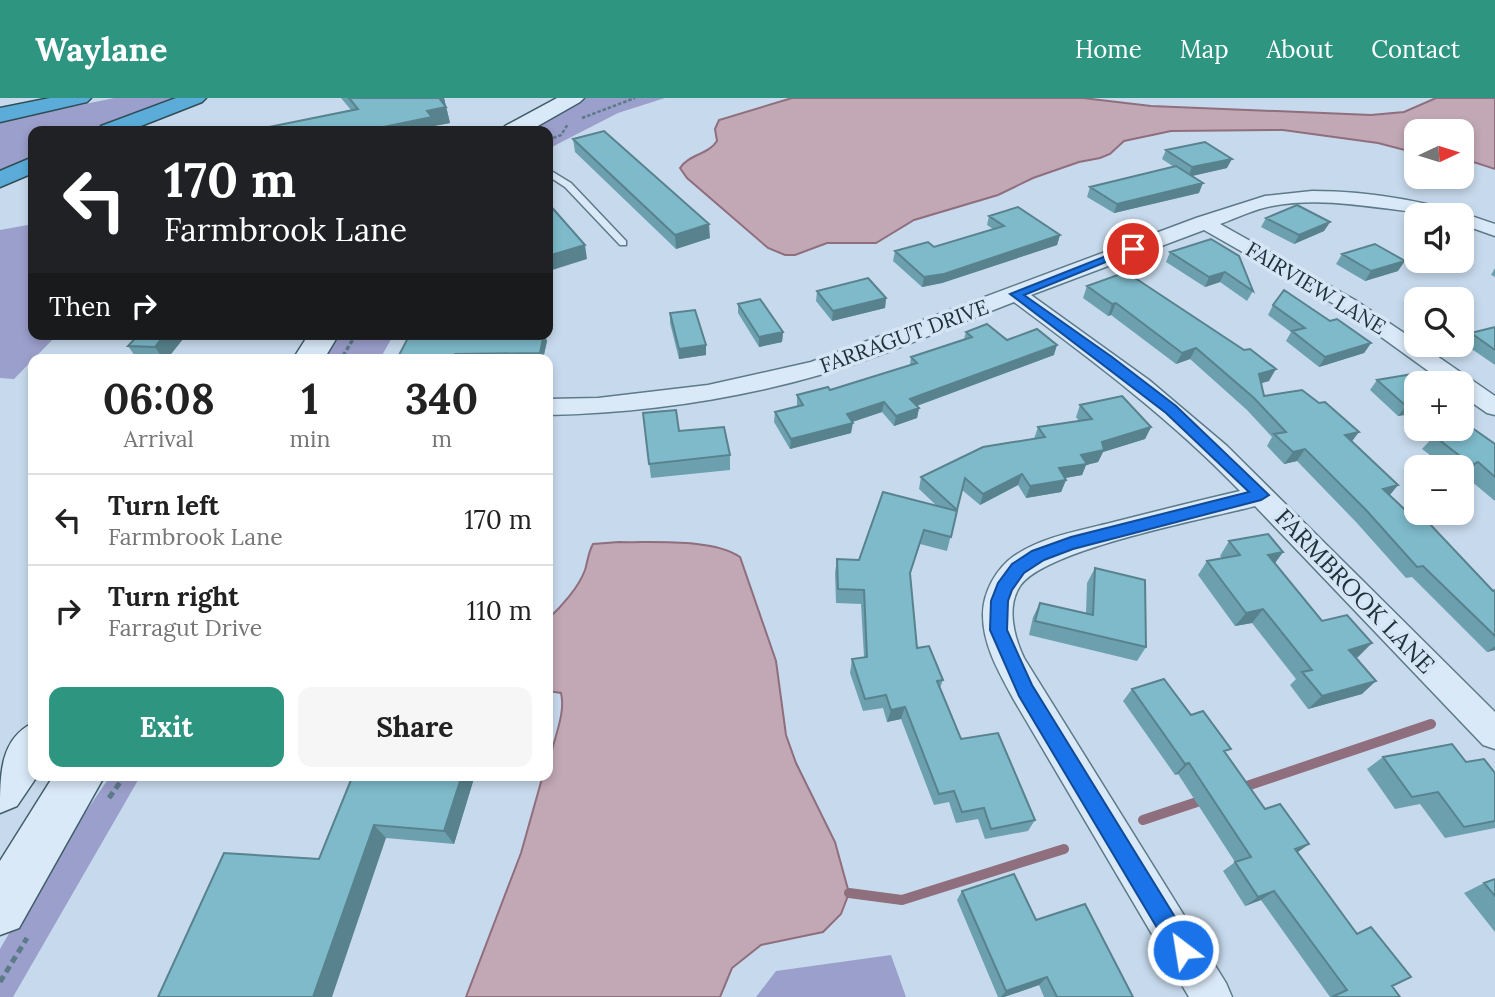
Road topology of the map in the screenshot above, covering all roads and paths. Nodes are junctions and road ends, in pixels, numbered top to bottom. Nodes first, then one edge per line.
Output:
1 (80, 98) edge
2 (195, 98) edge
3 (635, 98) edge
4 (575, 109) edge
5 (0, 115) edge
6 (572, 122) dead end
7 (122, 126) edge
8 (527, 126) edge
9 (553, 138) edge
10 (28, 166) edge
11 (553, 175) edge
12 (0, 180) edge
13 (1404, 205) edge
14 (1203, 222) junction
15 (1474, 223) edge
16 (1495, 230) edge
17 (623, 243) dead end
18 (1016, 294) junction
19 (553, 407) edge
20 (1495, 407) edge
21 (1261, 495) junction
22 (1495, 734) edge
23 (28, 751) edge
24 (76, 781) edge
25 (0, 790) edge
26 (0, 909) edge
27 (1212, 997) edge

1 - 5 highway
2 - 7 highway
3 - 4 path
4 - 8 street
6 - 9 path
10 - 12 highway
11 - 17 lane
13 - 14 street, FARRAGUT DRIVE
14 - 18 street, FARRAGUT DRIVE
14 - 20 street, FAIRVIEW LANE
15 - 16 street
18 - 19 street, FARRAGUT DRIVE
18 - 21 street, FARMBROOK LANE
21 - 22 street, FARMBROOK LANE
21 - 27 street
23 - 25 street
24 - 26 street

